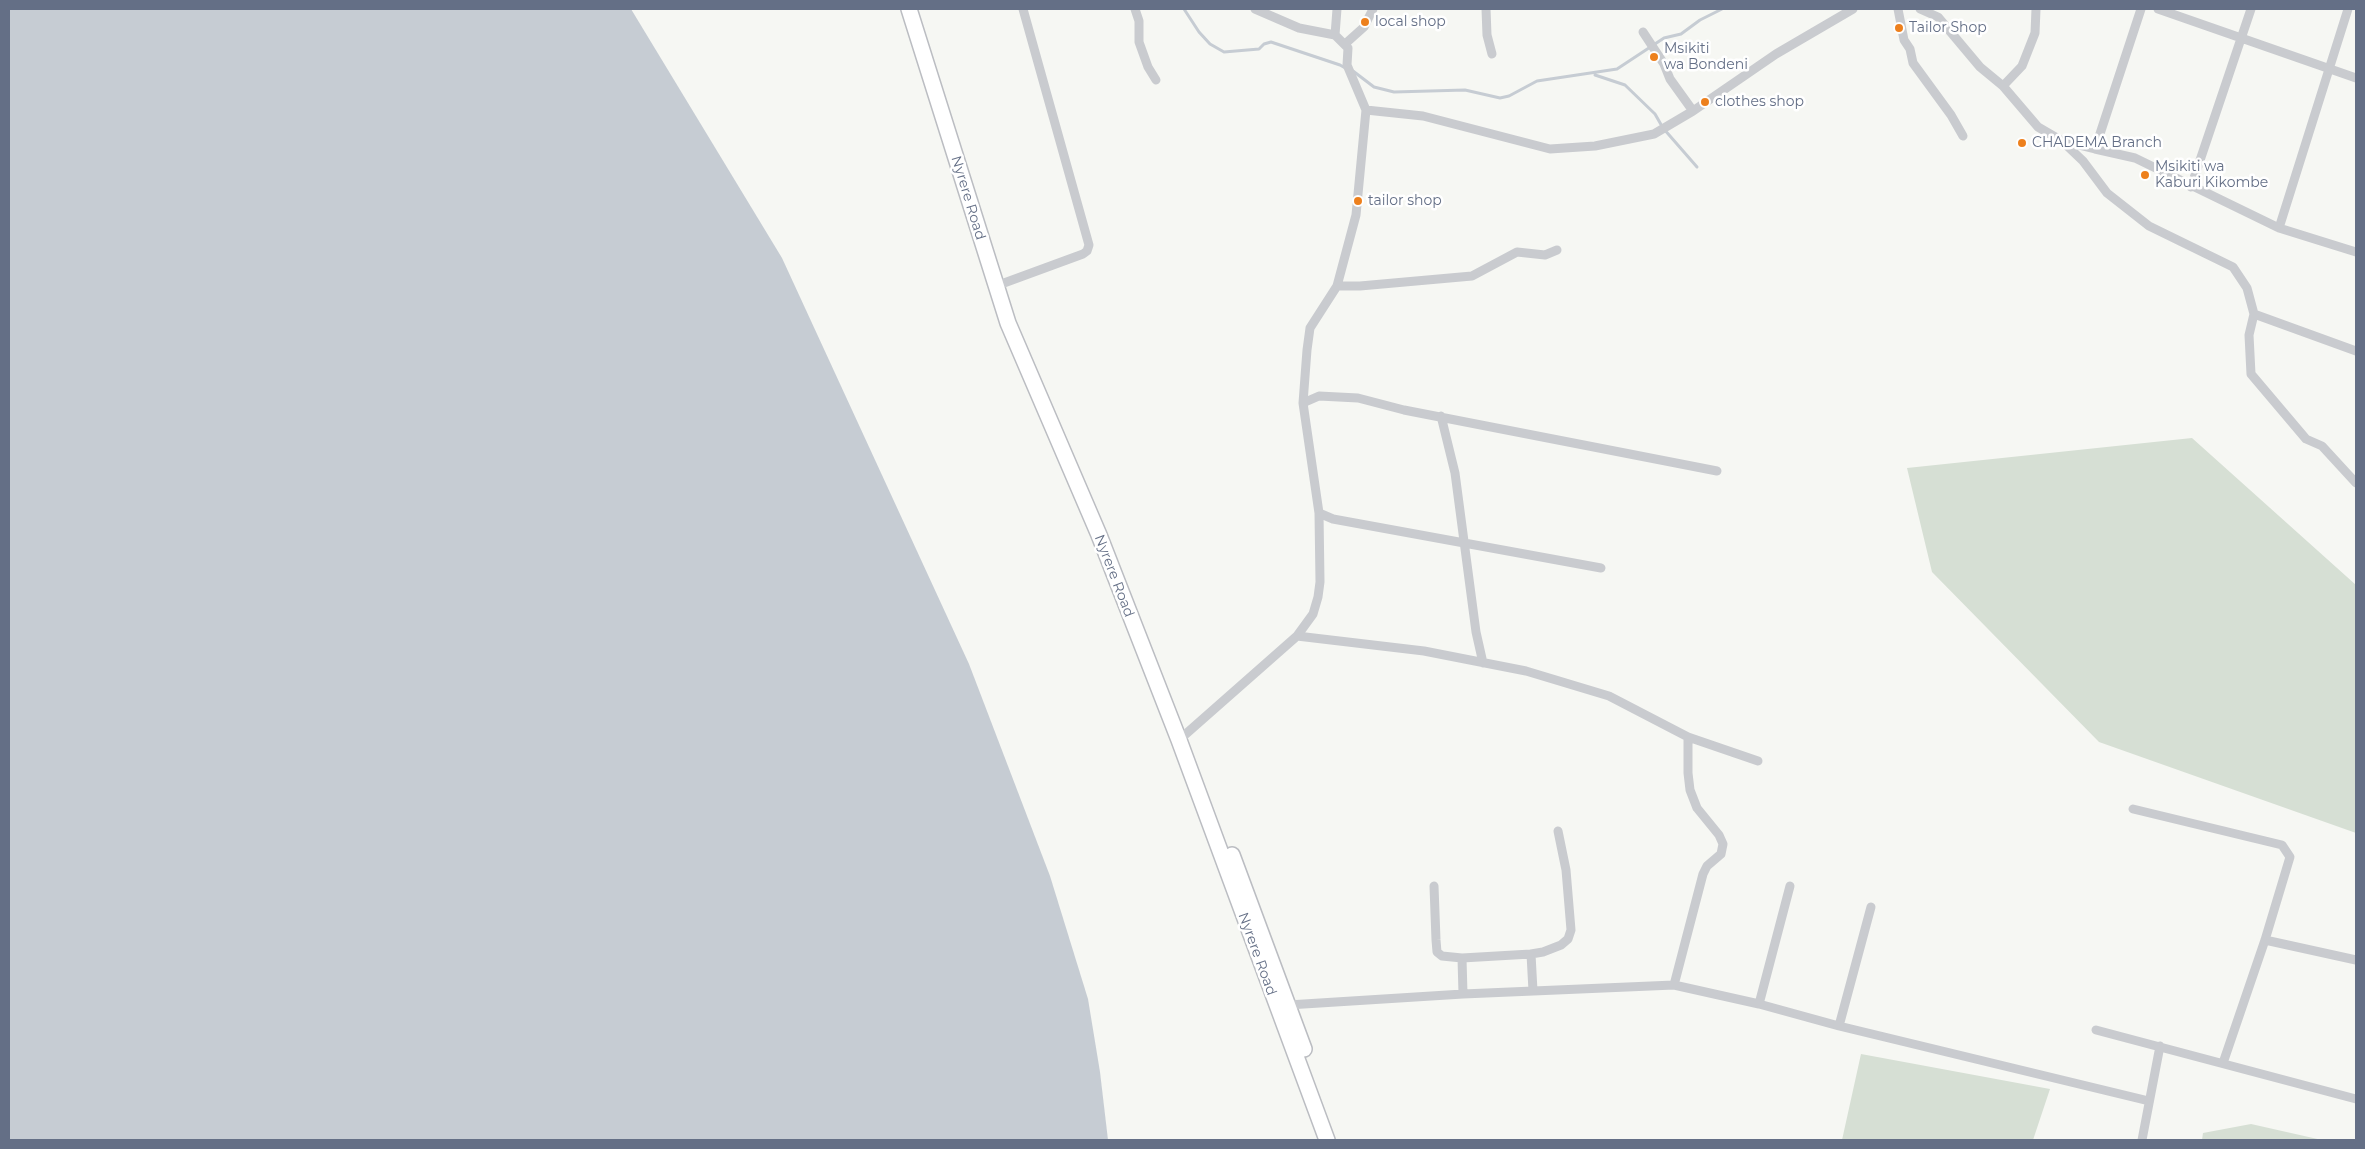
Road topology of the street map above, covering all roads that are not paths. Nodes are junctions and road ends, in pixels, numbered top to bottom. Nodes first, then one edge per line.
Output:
1 (909, 9) edge
2 (920, 9) edge
3 (1026, 9) edge
4 (1136, 9) edge
5 (1255, 9) edge
6 (1337, 9) edge
7 (1373, 9) edge
8 (1486, 9) edge
9 (1853, 9) edge
10 (1898, 9) edge
11 (1920, 9) edge
12 (2036, 9) edge
13 (2141, 9) edge
14 (2158, 9) edge
15 (2251, 9) edge
16 (2348, 9) edge
17 (1643, 32) dead end
18 (1335, 35) junction
19 (2241, 37) junction
20 (1345, 44) junction
21 (1492, 54) dead end
22 (2329, 68) junction
23 (2356, 78) edge
24 (1156, 80) dead end
25 (2003, 86) junction
26 (1366, 110) junction
27 (1693, 111) junction
28 (1963, 136) dead end
29 (2062, 141) junction
30 (2095, 149) junction
31 (2191, 187) junction
32 (2279, 228) junction
33 (1557, 250) dead end
34 (2356, 252) edge
35 (1004, 282) junction
36 (1337, 286) junction
37 (2254, 314) junction
38 (2356, 351) edge
39 (1303, 403) junction
40 (1441, 416) junction
41 (1717, 471) dead end
42 (2356, 483) edge
43 (1319, 513) junction
44 (1463, 543) junction
45 (1601, 568) dead end
46 (1297, 636) junction
47 (1483, 663) junction
48 (1182, 737) junction
49 (1688, 737) junction
50 (1758, 761) dead end
51 (2133, 809) dead end
52 (1558, 831) dead end
53 (1434, 886) dead end
54 (1790, 886) dead end
55 (1872, 907) dead end
56 (2265, 940) junction
57 (1531, 954) junction
58 (1462, 958) junction
59 (2356, 960) edge
60 (1674, 985) junction
61 (1533, 991) junction
62 (1463, 994) junction
63 (1759, 1004) junction
64 (1288, 1005) junction
65 (1839, 1026) junction
66 (2096, 1030) dead end
67 (2160, 1046) junction
68 (2223, 1063) junction
69 (2356, 1099) edge
70 (2149, 1100) junction
71 (1327, 1140) edge
72 (1336, 1140) edge
73 (2142, 1140) edge

1 - 48 main road, Nyrere Road
2 - 35 main road, Nyrere Road
3 - 35 street
4 - 24 street
5 - 18 street
6 - 18 street
7 - 20 street
8 - 21 street
9 - 27 street
10 - 28 street
11 - 25 street
12 - 25 street
13 - 30 street
14 - 19 street
15 - 19 street
16 - 22 street
17 - 27 street
18 - 20 street
19 - 22 street
19 - 31 street
20 - 26 street
22 - 23 street
22 - 32 street
25 - 29 street
26 - 27 street
26 - 36 street
29 - 30 street
29 - 37 street
30 - 31 street
31 - 32 street
32 - 34 street
33 - 36 street
35 - 48 main road, Nyrere Road
36 - 39 street
37 - 38 street
37 - 42 street
39 - 40 street
39 - 43 street
40 - 41 street
40 - 44 street
43 - 44 street
43 - 46 street
44 - 45 street
44 - 47 street
46 - 47 street
46 - 48 street
47 - 49 street
48 - 64 main road, Nyrere Road
48 - 71 main road, Nyrere Road
49 - 50 street
49 - 60 street
51 - 56 street
52 - 57 street
53 - 58 street
54 - 63 street
55 - 65 street
56 - 59 street
56 - 68 street
57 - 58 street
57 - 61 street
58 - 62 street
60 - 61 street
60 - 63 street
61 - 62 street
62 - 64 street
63 - 65 street
64 - 72 main road, Nyrere Road
65 - 70 street
66 - 67 street
67 - 68 street
67 - 70 street
68 - 69 street
70 - 73 street

